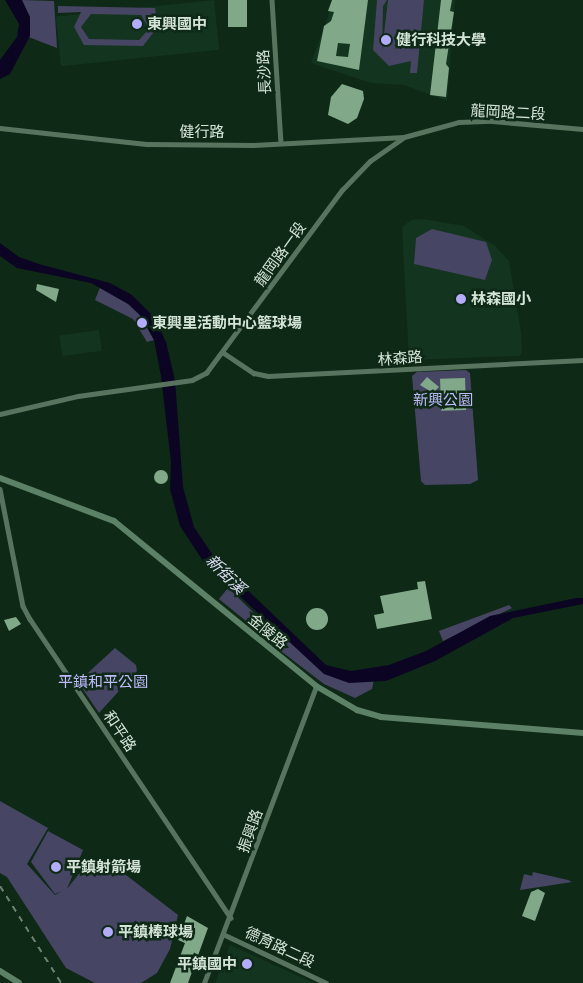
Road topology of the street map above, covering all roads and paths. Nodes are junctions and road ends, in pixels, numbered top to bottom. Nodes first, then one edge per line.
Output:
1 (272, 0) edge
2 (0, 128) edge
3 (583, 129) edge
4 (404, 137) junction
5 (281, 143) junction
6 (224, 353) junction
7 (583, 360) edge
8 (0, 414) edge
9 (0, 478) edge
10 (0, 489) edge
11 (316, 686) junction
12 (583, 733) edge
13 (231, 918) junction
14 (223, 934) junction
15 (0, 971) edge
16 (19, 983) edge
17 (204, 983) edge
18 (326, 983) edge

1 - 5 street, 長沙路
2 - 5 street, 健行路
3 - 4 street, 龍岡路二段
4 - 5 street, 健行路
4 - 6 street, 龍岡路一段
6 - 7 street, 林森路
6 - 8 street, 龍岡路一段
9 - 11 main road, 金陵路
10 - 13 street, 和平路
11 - 12 main road, 金陵路
11 - 13 street, 振興路
13 - 14 street, 振興路
14 - 17 street, 振興路
14 - 18 street, 德育路二段
15 - 16 main road

